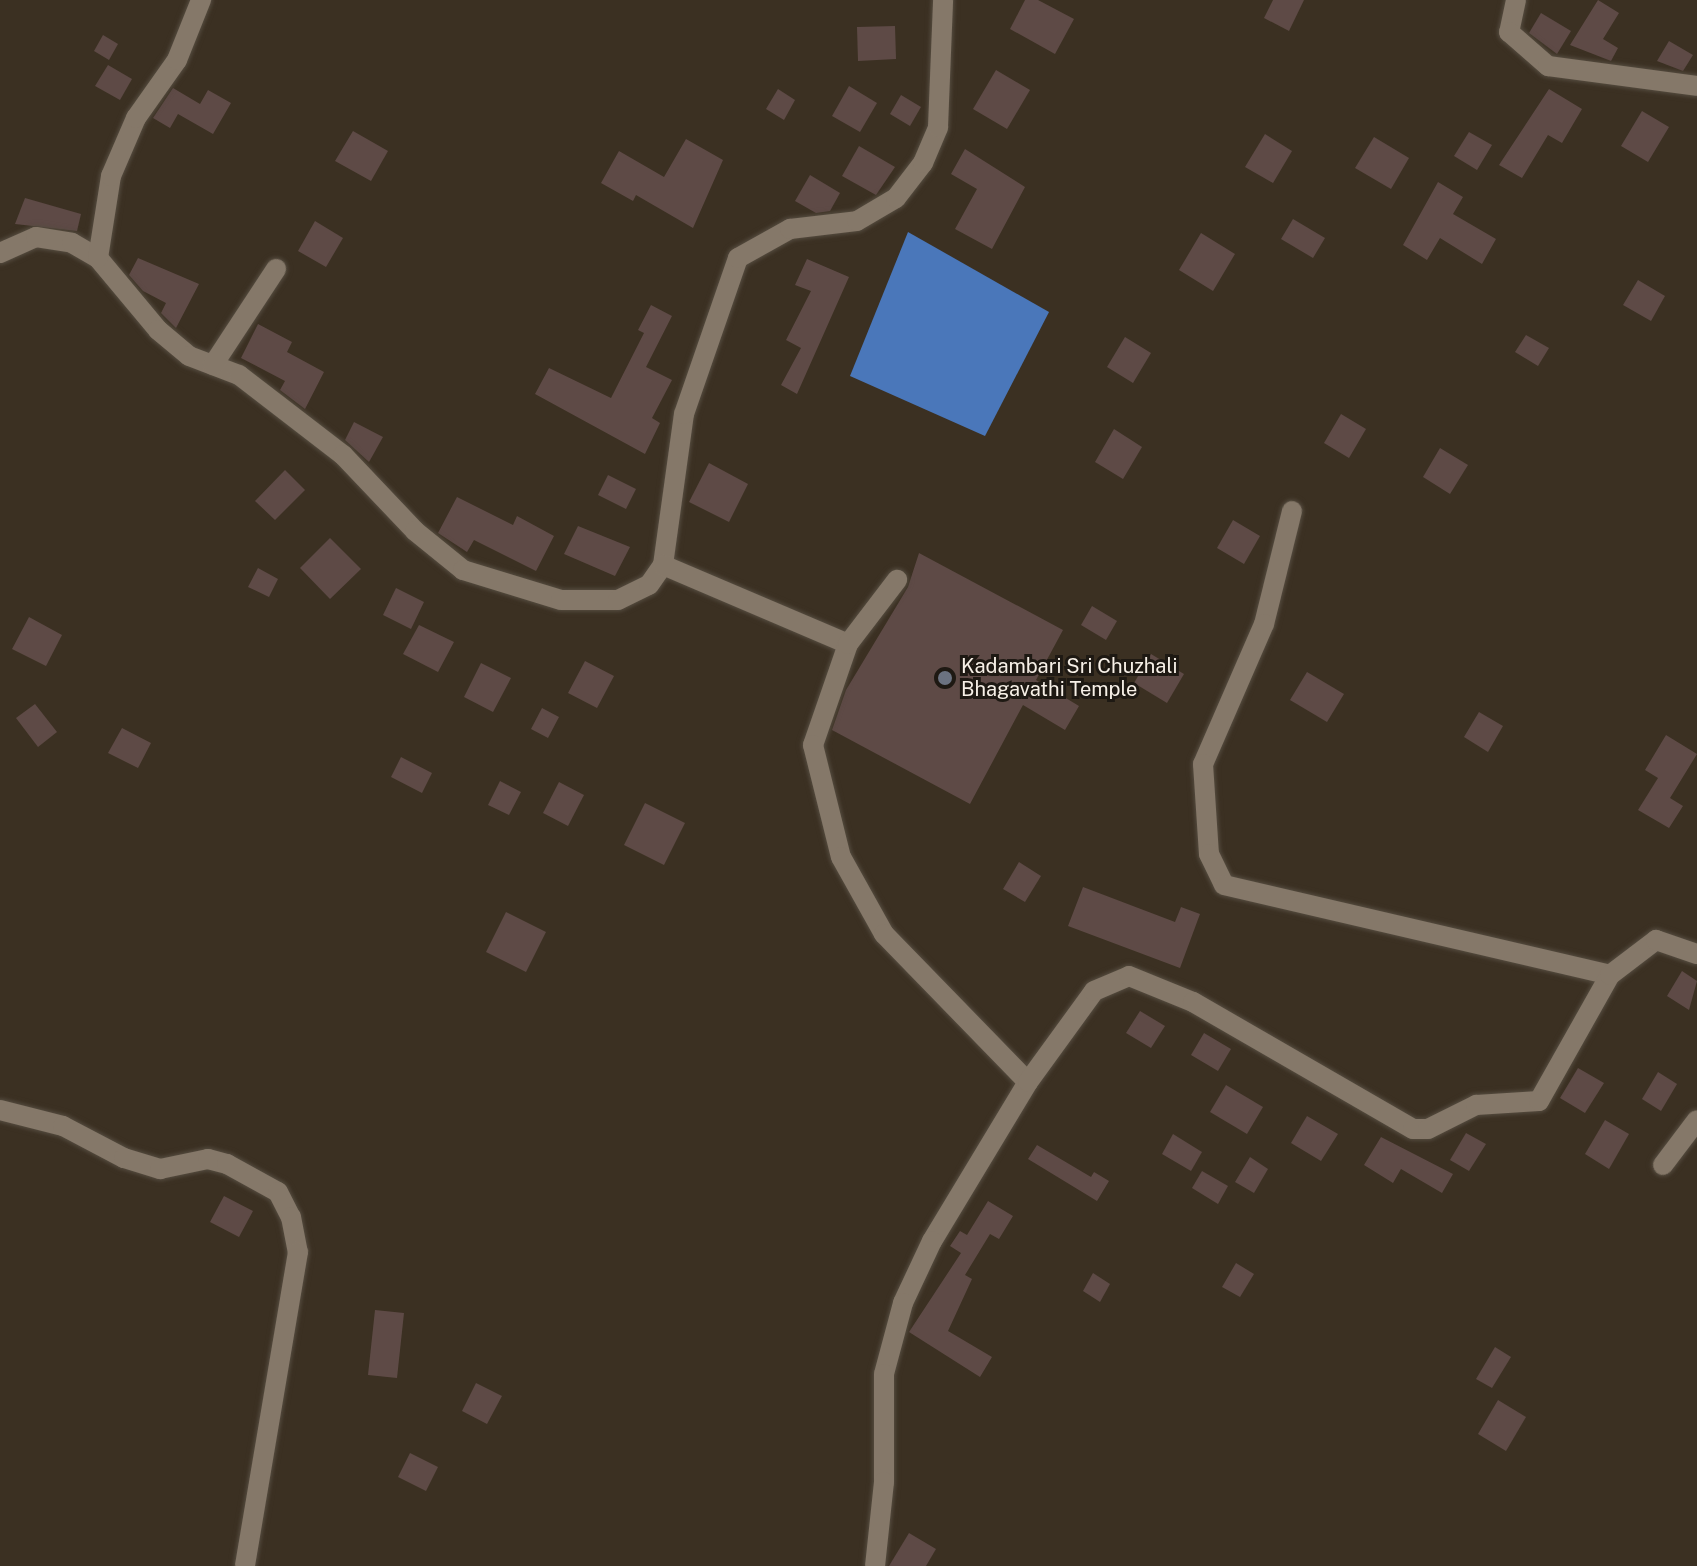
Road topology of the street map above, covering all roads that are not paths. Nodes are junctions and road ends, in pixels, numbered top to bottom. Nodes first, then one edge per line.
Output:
1 (201, 0) edge
2 (943, 0) edge
3 (1516, 0) edge
4 (1697, 86) edge
5 (0, 253) edge
6 (98, 258) junction
7 (276, 269) dead end
8 (213, 365) junction
9 (1292, 511) dead end
10 (663, 565) junction
11 (897, 580) dead end
12 (848, 644) junction
13 (1697, 954) edge
14 (1610, 975) junction
15 (1028, 1082) junction
16 (0, 1110) edge
17 (1697, 1120) edge
18 (1663, 1165) dead end
19 (245, 1566) edge
20 (875, 1566) edge

1 - 6 street
2 - 10 street
3 - 4 street
5 - 6 street
6 - 8 street
7 - 8 street
8 - 10 street
9 - 14 street
10 - 12 street
11 - 12 street
12 - 15 street
13 - 14 street
14 - 15 street
15 - 20 street
16 - 19 street
17 - 18 street

